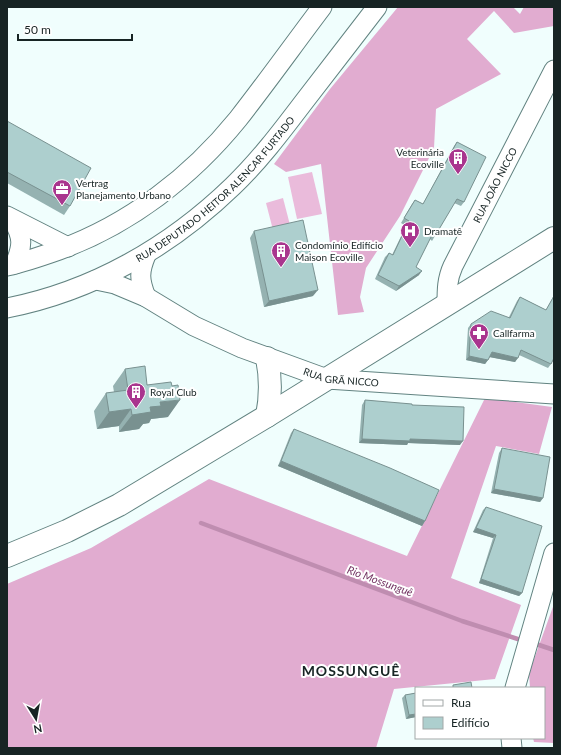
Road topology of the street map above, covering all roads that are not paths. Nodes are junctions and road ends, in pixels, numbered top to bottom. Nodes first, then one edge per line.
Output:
1 (322, 7) edge
2 (377, 7) edge
3 (554, 70) edge
4 (10, 218) edge
5 (554, 238) edge
6 (68, 247) junction
7 (146, 254) junction
8 (11, 265) edge
9 (96, 280) junction
10 (146, 297) junction
11 (447, 304) junction
12 (7, 308) edge
13 (267, 358) junction
14 (327, 379) junction
15 (554, 394) edge
16 (267, 416) junction
17 (554, 553) edge
18 (7, 556) edge
19 (515, 687) edge

1 - 6 street
2 - 7 street, RUA DEPUTADO HEITOR ALENCAR FURTADO
3 - 11 street, RUA JOÃO NICCO
4 - 6 street
4 - 8 street
5 - 11 main road
6 - 8 street
7 - 9 street, RUA DEPUTADO HEITOR ALENCAR FURTADO
7 - 10 street
9 - 10 street, RUA GRÃ NICCO
9 - 12 street, RUA DEPUTADO HEITOR ALENCAR FURTADO
10 - 13 street, RUA GRÃ NICCO
11 - 14 main road
13 - 14 street, RUA GRÃ NICCO
13 - 16 main road
14 - 15 street, RUA GRÃ NICCO
14 - 16 main road
16 - 18 main road
17 - 19 street

